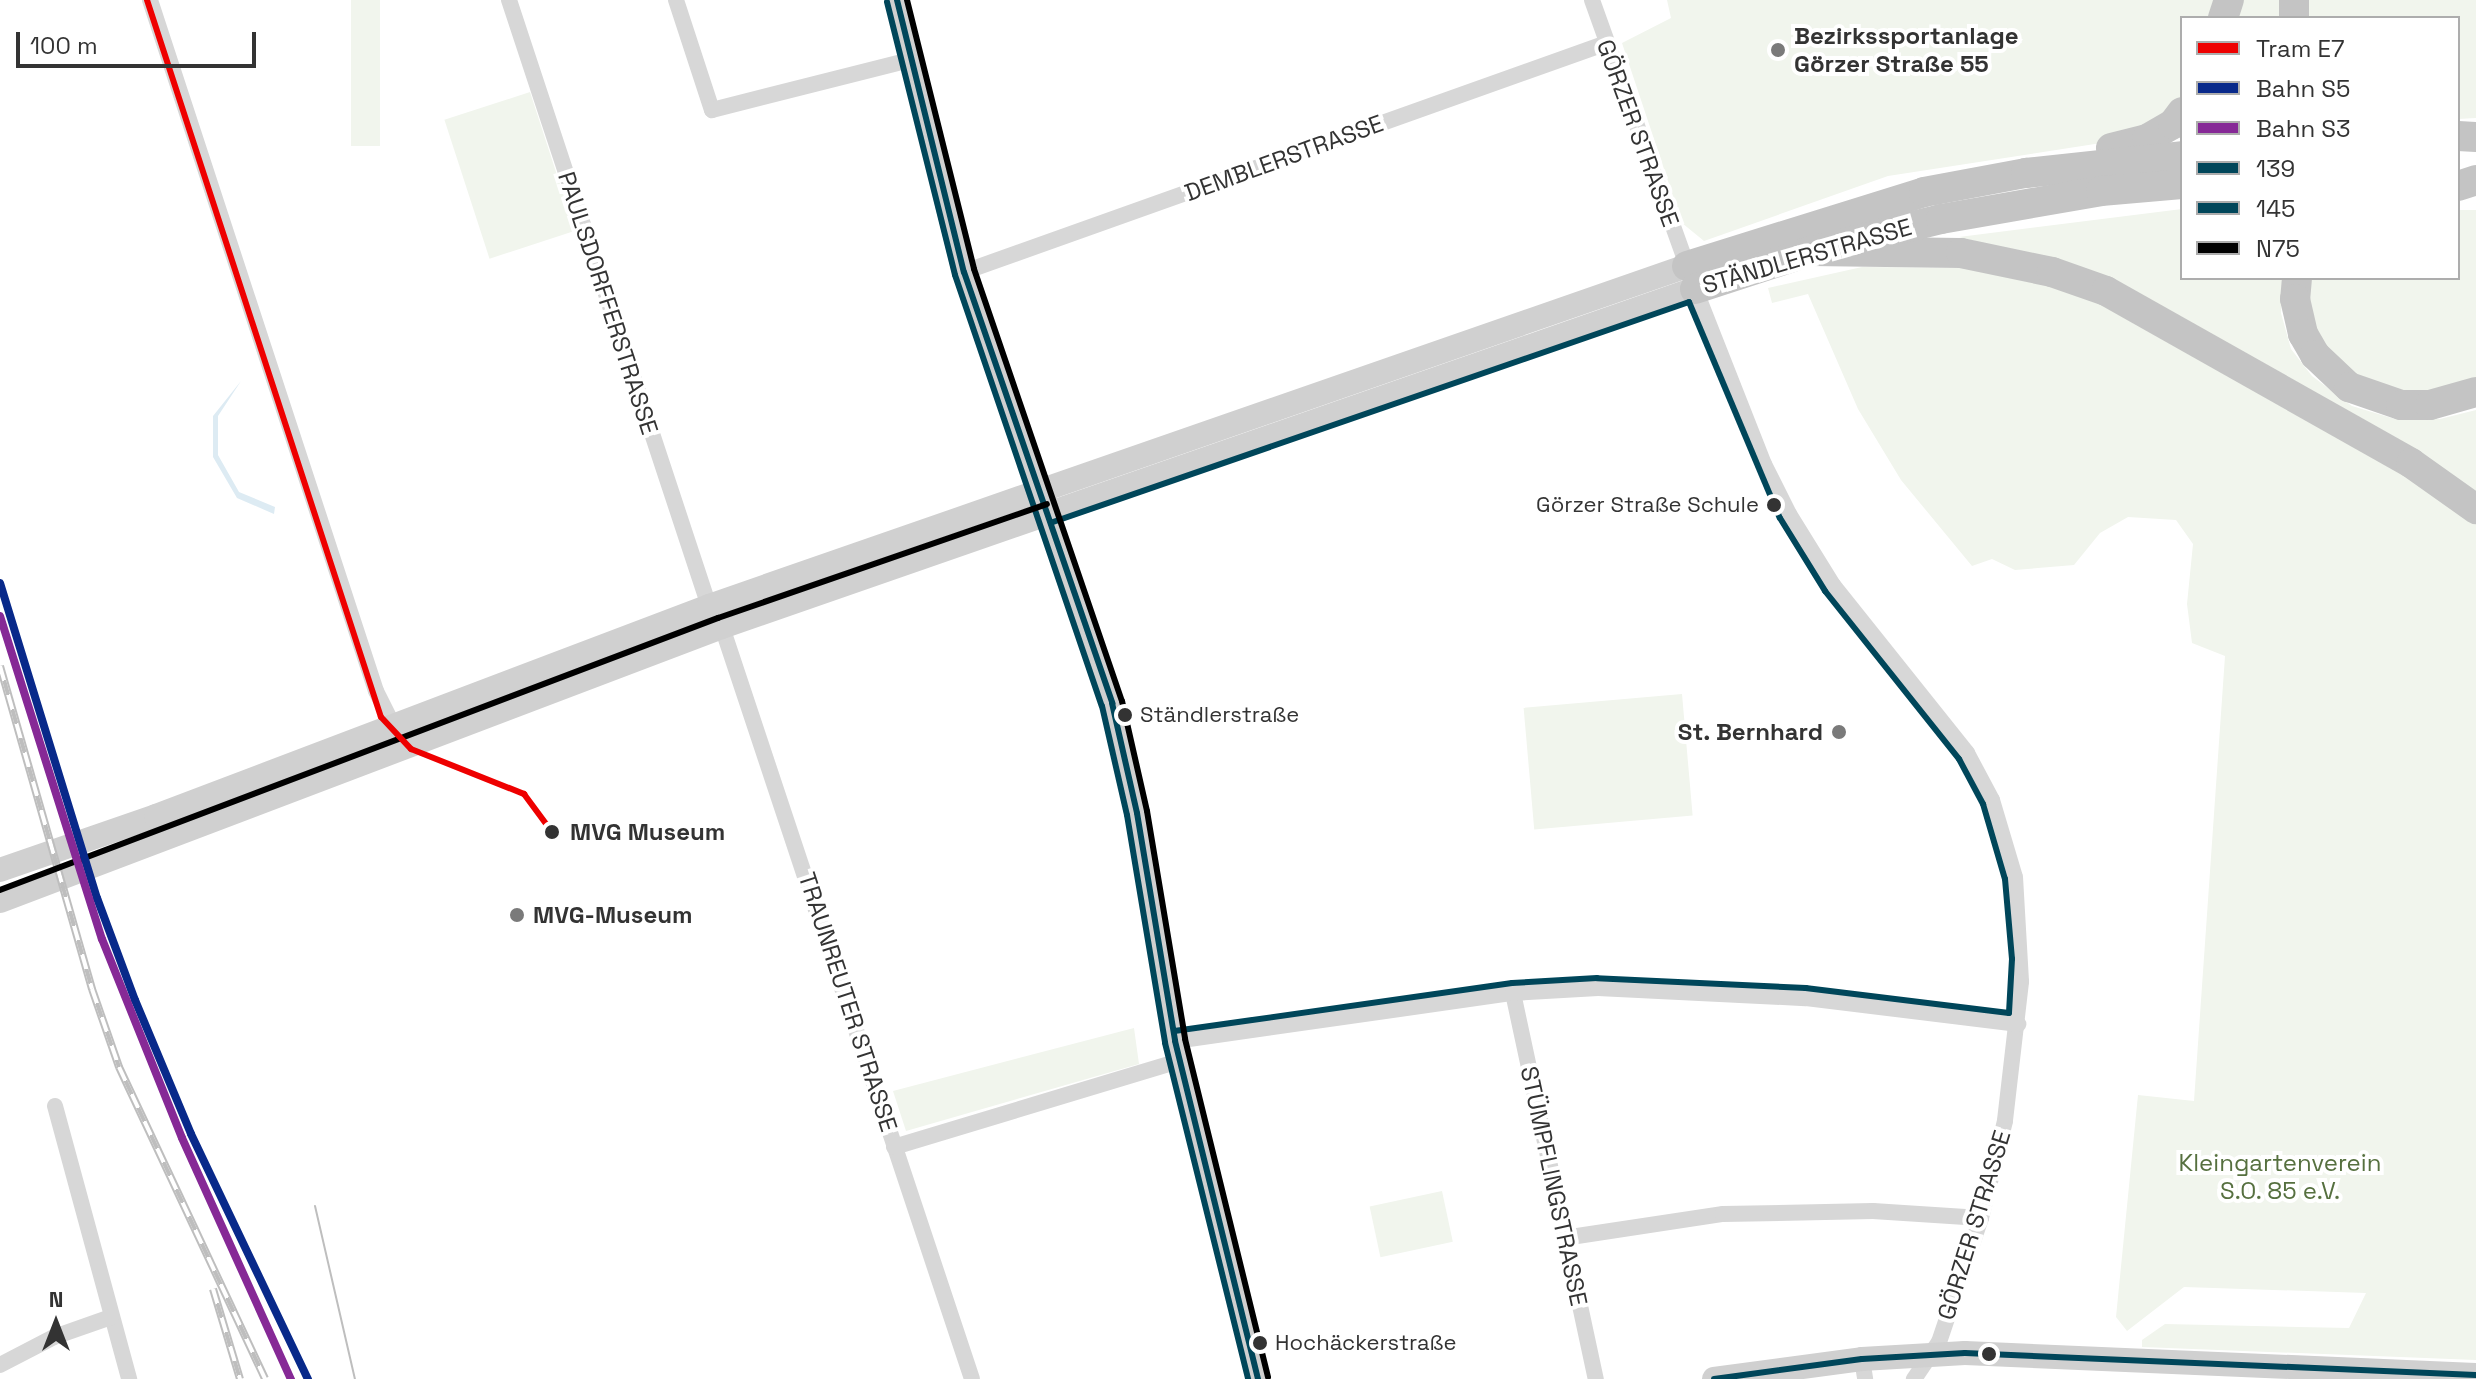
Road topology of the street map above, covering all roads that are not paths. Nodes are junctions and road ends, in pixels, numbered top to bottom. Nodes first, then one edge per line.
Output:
1 (150, 0) edge
2 (509, 0) edge
3 (676, 0) edge
4 (897, 0) edge
5 (1592, 0) edge
6 (1604, 44) junction
7 (910, 60) junction
8 (2180, 115) edge
9 (2180, 156) edge
10 (2026, 173) junction
11 (2180, 184) edge
12 (1811, 251) junction
13 (964, 272) junction
14 (1691, 277) junction
15 (2297, 280) edge
16 (2476, 392) edge
17 (1046, 502) junction
18 (2476, 509) edge
19 (709, 606) junction
20 (722, 627) junction
21 (391, 727) junction
22 (410, 745) junction
23 (0, 870) edge
24 (0, 901) edge
25 (1513, 993) junction
26 (2018, 1024) junction
27 (1177, 1051) junction
28 (55, 1106) dead end
29 (894, 1147) junction
30 (1981, 1218) junction
31 (1564, 1238) junction
32 (111, 1317) junction
33 (1927, 1354) junction
34 (0, 1365) edge
35 (1864, 1369) edge
36 (2476, 1375) edge
37 (129, 1379) edge
38 (972, 1379) edge
39 (1258, 1379) edge
40 (1596, 1379) edge
41 (1714, 1379) edge
42 (1914, 1379) edge

1 - 21 street
2 - 19 street, PAULSDORFFERSTRASSE
3 - 7 street
4 - 7 main road
5 - 6 street, GÖRZER STRASSE
6 - 13 street, DEMBLERSTRASSE
6 - 14 street, GÖRZER STRASSE
7 - 13 main road
8 - 10 highway
9 - 10 highway, STÄNDLERSTRASSE
10 - 14 highway, STÄNDLERSTRASSE
11 - 12 highway, STÄNDLERSTRASSE
12 - 14 highway, STÄNDLERSTRASSE
12 - 18 highway
13 - 17 main road
14 - 17 main road, STÄNDLERSTRASSE
14 - 26 street, GÖRZER STRASSE
15 - 16 highway
17 - 19 main road, STÄNDLERSTRASSE
17 - 20 main road, STÄNDLERSTRASSE
17 - 27 main road
19 - 21 main road, STÄNDLERSTRASSE
20 - 22 main road, STÄNDLERSTRASSE
20 - 29 street, TRAUNREUTER STRASSE
21 - 22 street
21 - 23 main road, STÄNDLERSTRASSE
22 - 24 main road, STÄNDLERSTRASSE
25 - 26 street
25 - 27 street
25 - 31 street, STÜMPFLINGSTRASSE
26 - 30 street, GÖRZER STRASSE
27 - 29 street
27 - 39 main road
28 - 32 street
29 - 38 street, TRAUNREUTER STRASSE
30 - 31 street
30 - 33 street, GÖRZER STRASSE
31 - 40 street, STÜMPFLINGSTRASSE
32 - 34 street
32 - 37 street
33 - 35 main road
33 - 36 main road
33 - 42 street, GÖRZER STRASSE
35 - 41 main road

